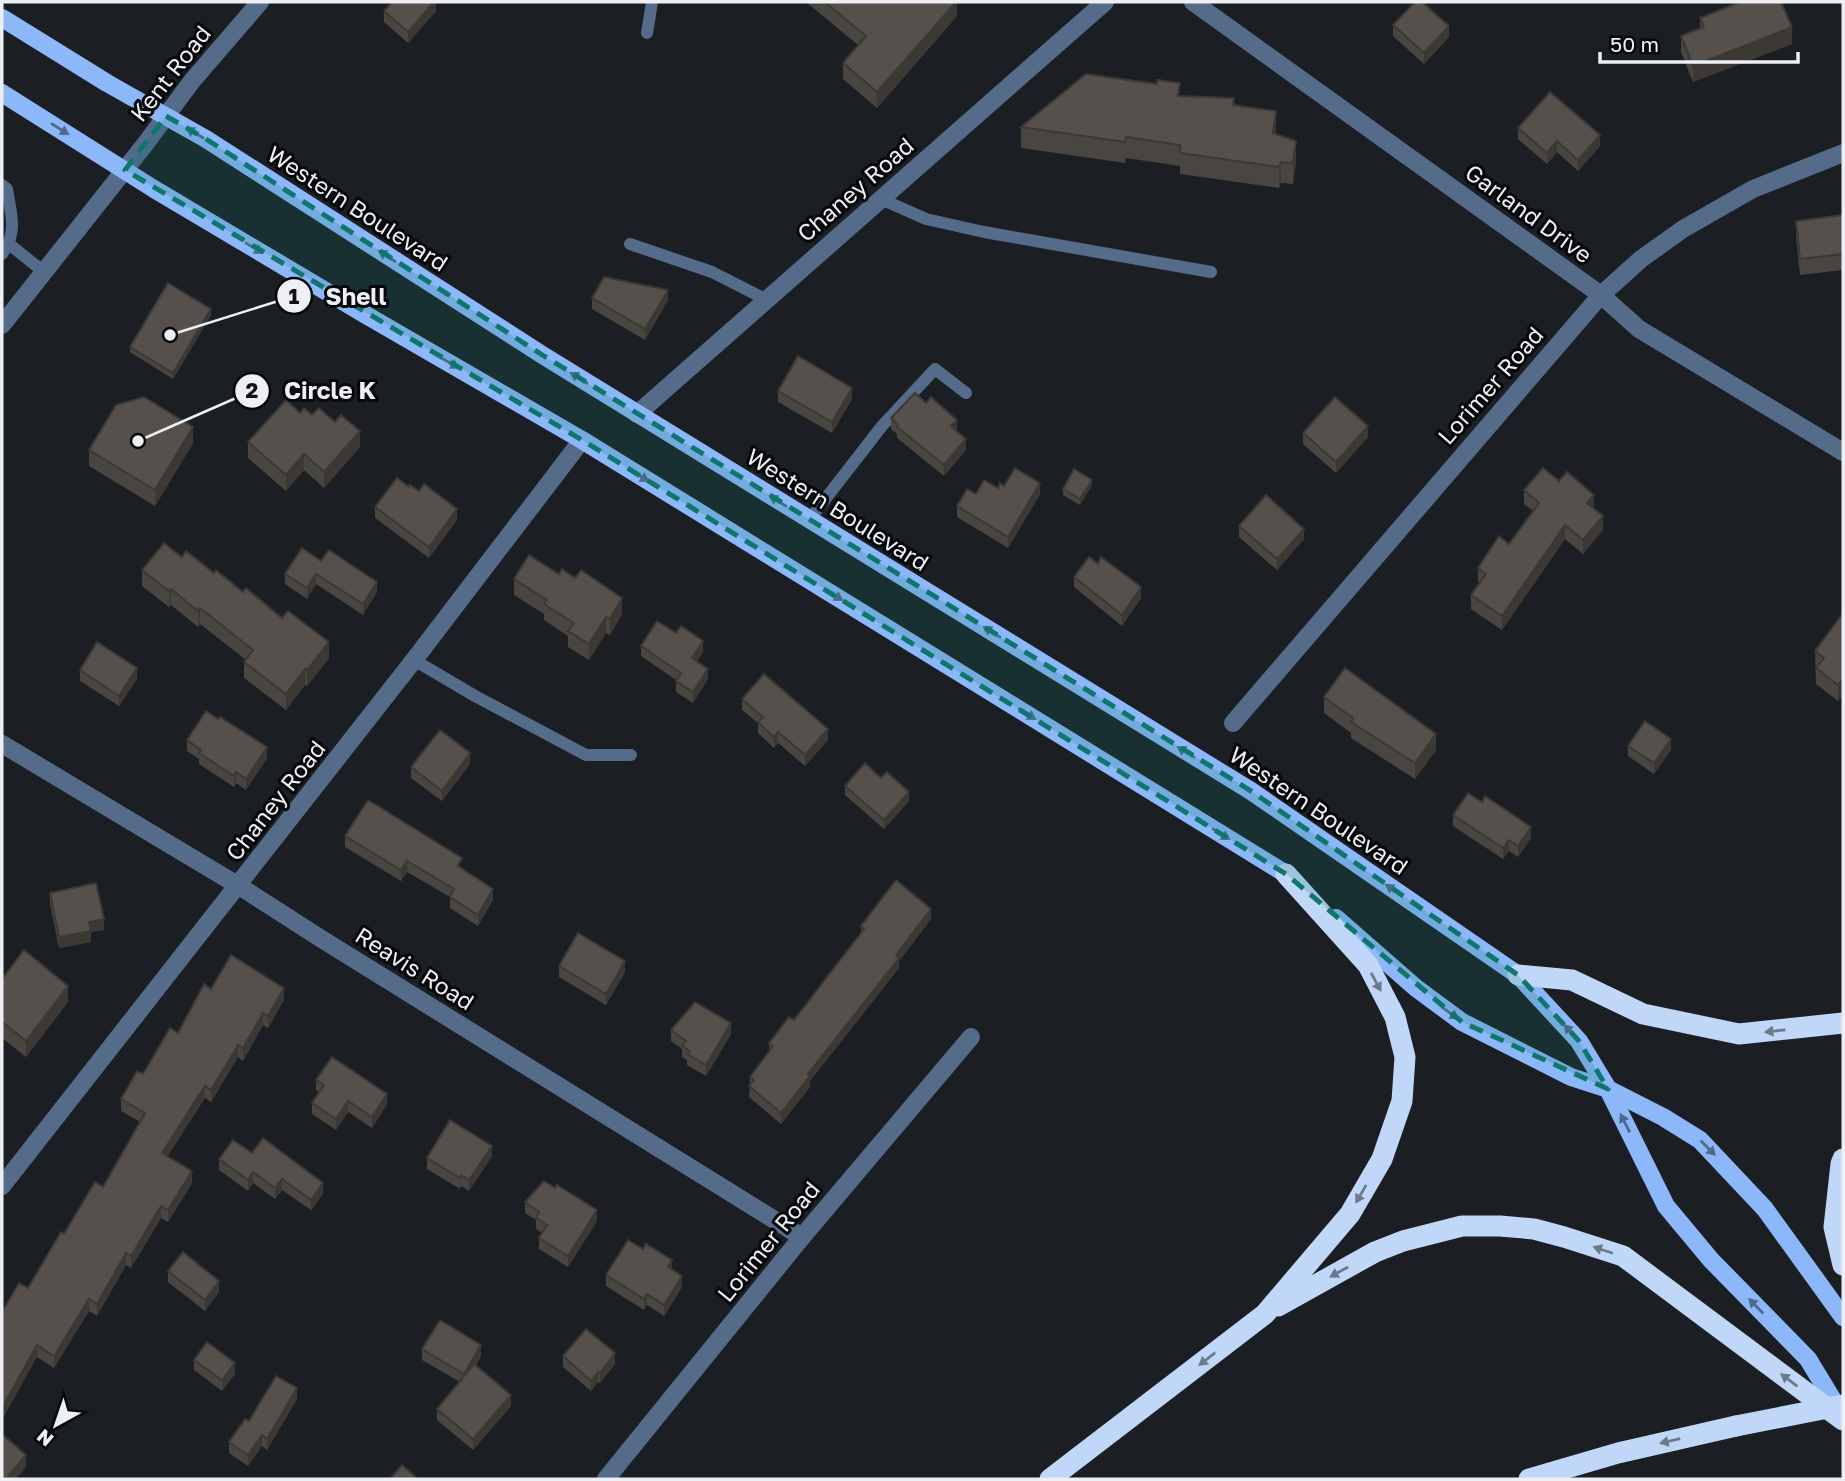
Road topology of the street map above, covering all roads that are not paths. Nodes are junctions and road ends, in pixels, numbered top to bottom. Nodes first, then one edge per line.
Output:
1 (260, 2) edge
2 (652, 2) edge
3 (1105, 2) edge
4 (1193, 2) edge
5 (2, 18) edge
6 (647, 33) dead end
7 (2, 93) edge
8 (166, 116) junction
9 (1843, 153) edge
10 (125, 170) junction
11 (2, 185) edge
12 (881, 199) junction
13 (630, 244) dead end
14 (5, 249) edge
15 (44, 272) junction
16 (1211, 272) dead end
17 (1601, 295) junction
18 (767, 300) junction
19 (4, 317) edge
20 (966, 393) dead end
21 (637, 414) junction
22 (582, 440) junction
23 (1843, 452) edge
24 (809, 520) junction
25 (414, 660) junction
26 (1233, 723) dead end
27 (2, 744) edge
28 (631, 755) dead end
29 (1286, 874) junction
30 (239, 886) junction
31 (1518, 975) junction
32 (1843, 1023) edge
33 (971, 1037) dead end
34 (1608, 1089) junction
35 (1843, 1159) edge
36 (2, 1186) edge
37 (802, 1237) junction
38 (1843, 1265) edge
39 (1265, 1314) junction
40 (1843, 1317) edge
41 (1843, 1405) edge
42 (1843, 1419) edge
43 (606, 1479) edge
44 (1050, 1479) edge
45 (1529, 1479) edge

1 - 8 street, Kent Road
2 - 6 lane
3 - 12 street, Chaney Road
4 - 17 street, Garland Drive
5 - 8 main road, Western Boulevard
7 -> 10 main road
8 - 10 street, Kent Road
21 -> 8 main road, Western Boulevard
9 - 17 street, Lorimer Road
10 - 15 street, Kent Road
10 -> 22 main road
11 - 14 lane
12 - 16 lane
12 - 18 street, Chaney Road
13 - 18 lane
14 - 15 lane
15 - 19 street, Kent Road
17 - 23 street, Garland Drive
17 - 26 street, Lorimer Road
18 - 21 street, Chaney Road
20 - 24 lane
24 -> 21 main road, Western Boulevard
22 - 25 street, Chaney Road
22 -> 29 main road
31 -> 24 main road, Western Boulevard
25 - 28 lane
25 - 30 street, Chaney Road
27 - 30 street, Reavis Road
29 -> 34 main road
29 -> 39 highway
30 - 36 street, Chaney Road
30 - 37 street, Reavis Road
32 -> 31 highway
34 -> 31 main road, Western Boulevard
33 - 37 street, Lorimer Road
34 -> 40 main road
42 -> 34 main road, Western Boulevard
35 - 38 highway
37 - 43 street, Lorimer Road
42 -> 39 highway
39 -> 44 highway
41 -> 45 highway, bridge

